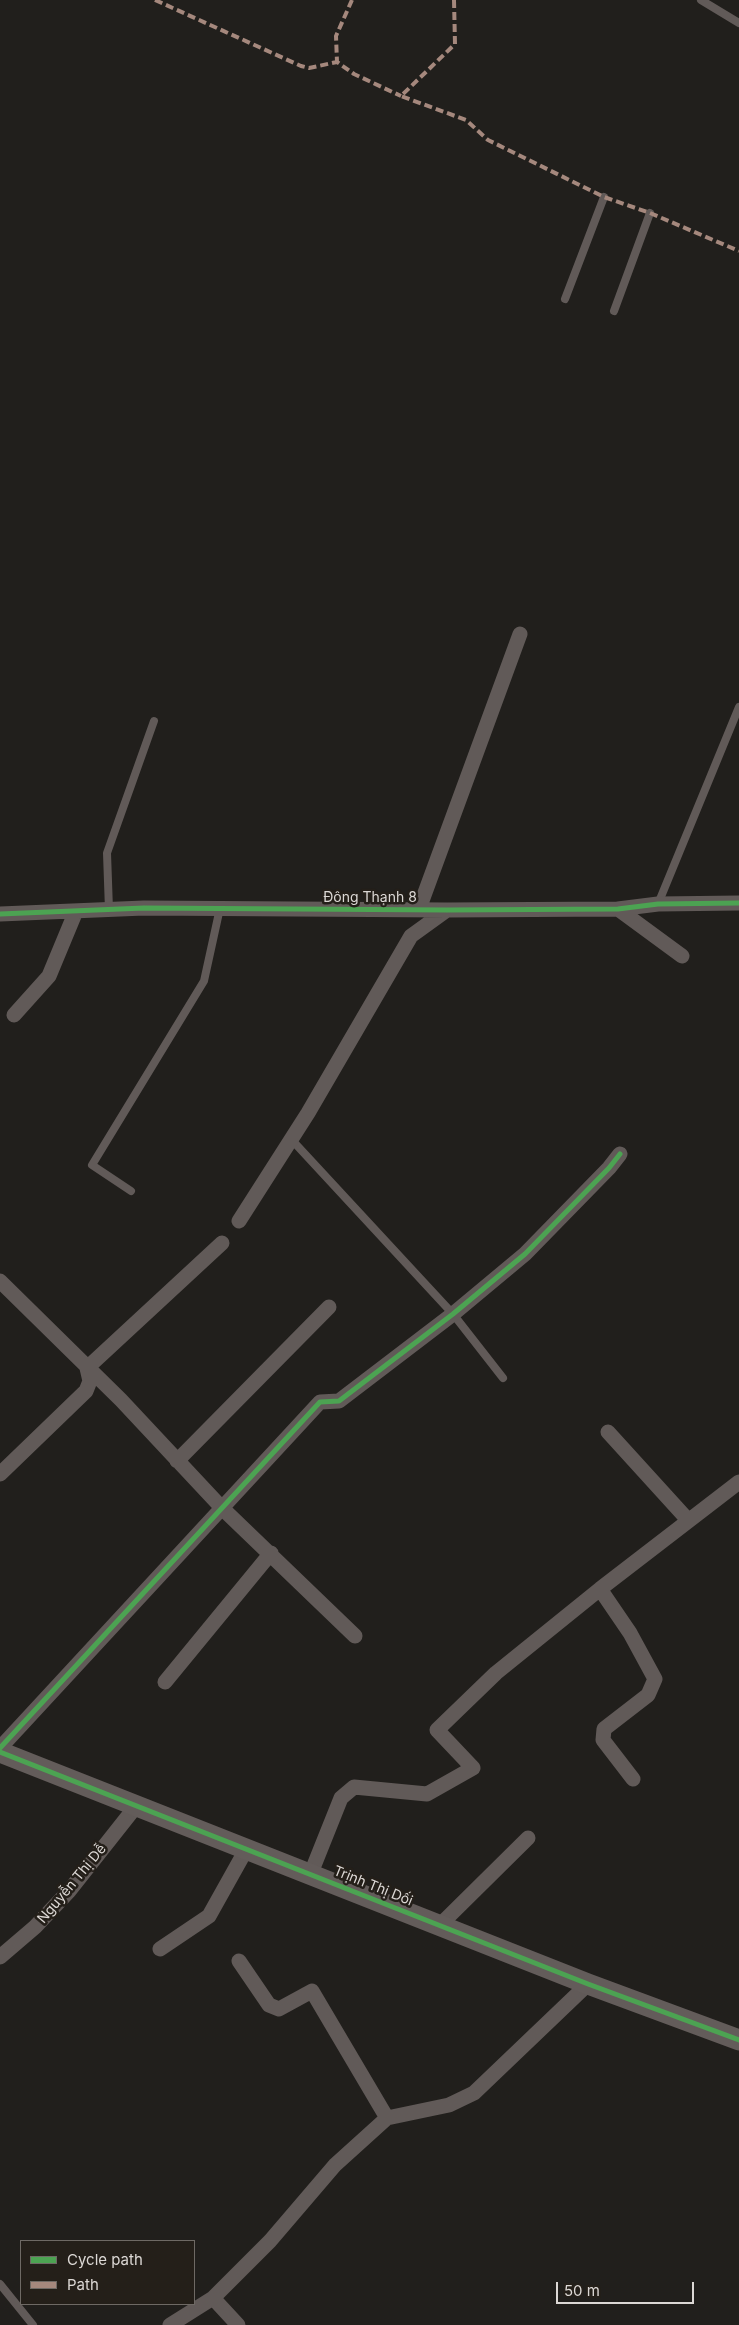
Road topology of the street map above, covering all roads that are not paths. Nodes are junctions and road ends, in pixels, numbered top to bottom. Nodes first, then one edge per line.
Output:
1 (701, 0) edge
2 (739, 23) edge
3 (604, 197) dead end
4 (650, 213) dead end
5 (565, 300) dead end
6 (614, 312) dead end
7 (520, 634) dead end
8 (739, 707) edge
9 (154, 721) dead end
10 (739, 903) edge
11 (658, 904) junction
12 (220, 908) junction
13 (419, 909) junction
14 (618, 909) junction
15 (109, 910) junction
16 (448, 910) junction
17 (76, 911) junction
18 (0, 914) edge
19 (682, 956) dead end
20 (14, 1015) dead end
21 (291, 1140) junction
22 (620, 1154) dead end
23 (131, 1191) dead end
24 (240, 1221) dead end
25 (222, 1243) dead end
26 (0, 1281) edge
27 (329, 1307) dead end
28 (453, 1314) junction
29 (88, 1368) junction
30 (503, 1378) dead end
31 (608, 1432) dead end
32 (177, 1461) junction
33 (0, 1474) edge
34 (739, 1482) edge
35 (222, 1508) junction
36 (688, 1520) junction
37 (271, 1554) junction
38 (600, 1589) junction
39 (355, 1636) dead end
40 (165, 1682) dead end
41 (0, 1748) edge
42 (0, 1752) edge
43 (633, 1778) dead end
44 (137, 1805) junction
45 (528, 1838) dead end
46 (247, 1848) junction
47 (311, 1874) junction
48 (440, 1925) junction
49 (160, 1949) dead end
50 (0, 1957) edge
51 (239, 1961) dead end
52 (588, 1984) junction
53 (739, 2040) edge
54 (387, 2118) junction
55 (0, 2284) edge
56 (213, 2298) junction
57 (33, 2325) edge
58 (170, 2325) edge
59 (238, 2325) edge

1 - 2 lane
3 - 5 lane
4 - 6 lane
7 - 13 street
8 - 11 lane
9 - 15 lane
10 - 11 street, Đông Thạnh 8
11 - 14 street, Đông Thạnh 8
12 - 13 street, Đông Thạnh 8
12 - 15 street, Đông Thạnh 8
12 - 23 lane
13 - 16 street, Đông Thạnh 8
14 - 16 street, Đông Thạnh 8
14 - 19 street
15 - 17 street, Đông Thạnh 8
16 - 21 street
17 - 18 street, Đông Thạnh 8
17 - 20 street
21 - 24 street
21 - 28 lane
22 - 28 street
25 - 29 street
26 - 29 street
27 - 32 street
28 - 30 lane
28 - 35 street
29 - 32 street
29 - 33 street
31 - 36 street
32 - 35 street
34 - 36 street
35 - 37 street
35 - 41 street
36 - 38 street
37 - 39 street
37 - 40 street
38 - 43 street
38 - 47 street
42 - 44 street, Trịnh Thị Dối
44 - 46 street, Trịnh Thị Dối
44 - 50 street, Nguyễn Thị Dễ
45 - 48 street
46 - 47 street, Trịnh Thị Dối
46 - 49 street
47 - 48 street, Trịnh Thị Dối
48 - 52 street, Trịnh Thị Dối
51 - 54 street
52 - 53 street, Trịnh Thị Dối
52 - 54 street
54 - 56 street
55 - 57 lane
56 - 58 street
56 - 59 street

